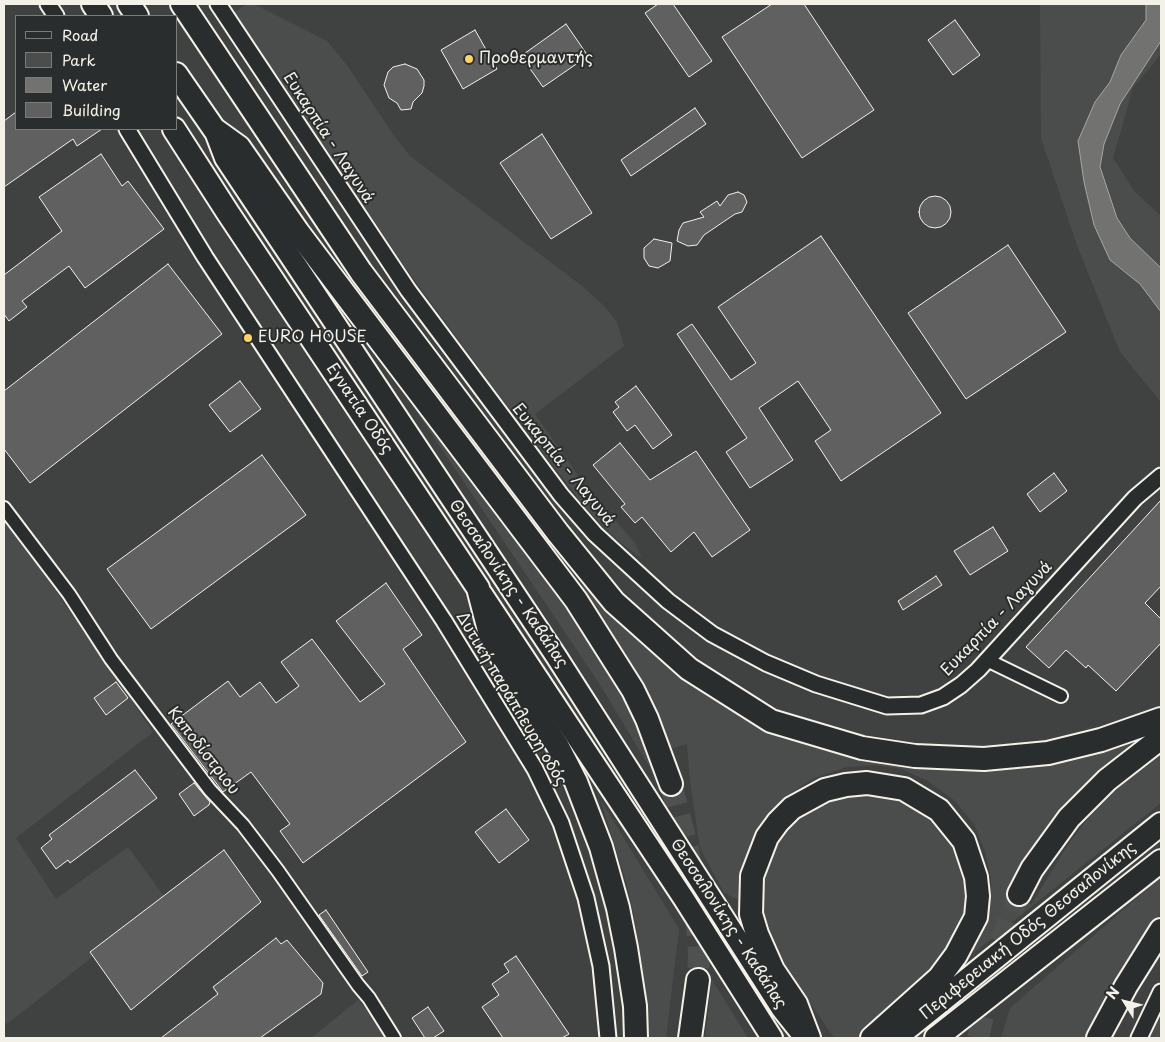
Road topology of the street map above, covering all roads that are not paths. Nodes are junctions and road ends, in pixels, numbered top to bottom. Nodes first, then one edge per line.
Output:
1 (48, 4) edge
2 (93, 4) edge
3 (129, 4) edge
4 (182, 4) edge
5 (218, 4) edge
6 (55, 15) edge
7 (100, 15) edge
8 (136, 15) edge
9 (178, 77) edge
10 (214, 129) junction
11 (128, 130) edge
12 (175, 130) edge
13 (1161, 476) edge
14 (4, 508) edge
15 (478, 588) junction
16 (987, 660) junction
17 (1061, 696) dead end
18 (1161, 719) edge
19 (1161, 738) edge
20 (671, 784) tunnel mouth
21 (1161, 824) edge
22 (1161, 861) edge
23 (1019, 894) tunnel mouth
24 (1161, 930) edge
25 (698, 980) tunnel mouth
26 (1161, 992) edge
27 (952, 1030) edge
28 (394, 1038) edge
29 (608, 1038) edge
30 (636, 1038) edge
31 (690, 1038) edge
32 (772, 1038) edge
33 (805, 1038) edge
34 (809, 1038) edge
35 (872, 1038) edge
36 (895, 1038) edge
37 (936, 1038) edge
38 (1098, 1038) edge
39 (1139, 1038) edge

1 - 6 street
2 - 7 highway
3 - 8 highway
4 - 18 highway
5 - 16 street, Ευκαρπία - Λαγυνά
9 - 10 highway
10 - 20 highway
10 - 33 highway, Θεσσαλονίκης - Καβάλας
11 - 29 street, Δυτική παράπλευρη οδός
12 - 15 highway, Εγνατία Οδός
13 - 16 street, Ευκαρπία - Λαγυνά
14 - 28 street, Καποδίστριου
15 - 30 highway, Εγνατία Οδός
15 - 32 highway, Θεσσαλονίκης - Καβάλας
16 - 17 street
19 - 23 highway
21 - 36 highway, Περιφερειακή Οδός Θεσσαλονίκης
22 - 27 highway, Περιφερειακή Οδός Θεσσαλονίκης
24 - 38 highway
25 - 31 highway
26 - 39 street
27 - 37 highway, Περιφερειακή Οδός Θεσσαλονίκης
34 - 35 highway

